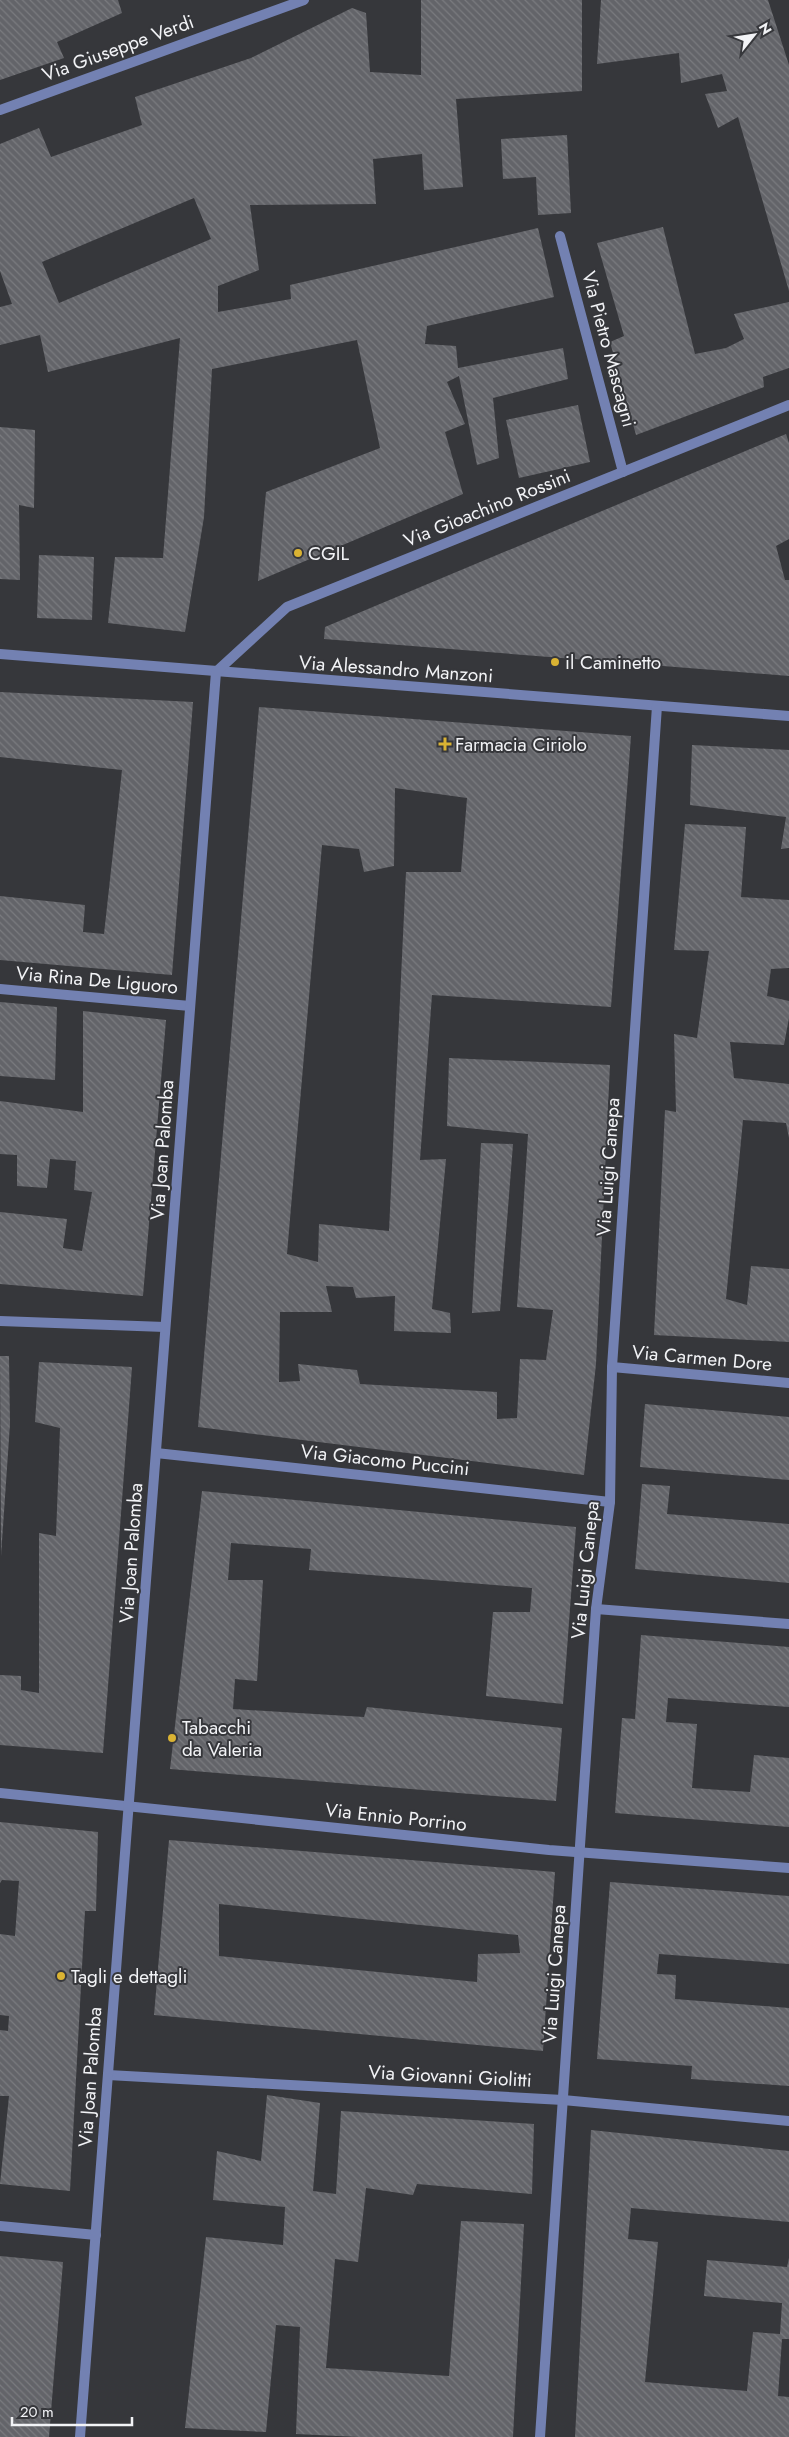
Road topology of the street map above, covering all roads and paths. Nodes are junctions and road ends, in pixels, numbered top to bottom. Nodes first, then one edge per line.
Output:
1 (304, 0) edge
2 (282, 4) edge
3 (0, 110) edge
4 (560, 236) dead end
5 (789, 405) edge
6 (623, 472) junction
7 (0, 654) edge
8 (216, 672) junction
9 (657, 706) junction
10 (789, 716) edge
11 (0, 989) edge
12 (190, 1006) junction
13 (0, 1321) edge
14 (166, 1328) junction
15 (612, 1367) junction
16 (789, 1383) edge
17 (156, 1453) junction
18 (610, 1502) junction
19 (596, 1609) junction
20 (789, 1624) edge
21 (0, 1793) edge
22 (128, 1806) junction
23 (580, 1853) junction
24 (789, 1868) edge
25 (108, 2075) junction
26 (563, 2100) junction
27 (789, 2121) edge
28 (0, 2226) edge
29 (96, 2235) junction
30 (80, 2437) edge
31 (540, 2437) edge

1 - 2 street, Via Giuseppe Verdi
2 - 3 street, Via Giuseppe Verdi
4 - 6 street, Via Pietro Mascagni
5 - 6 street, Via Gioachino Rossini
6 - 8 street, Via Gioachino Rossini
7 - 8 street, Via Alessandro Manzoni
8 - 9 street, Via Alessandro Manzoni
8 - 12 street, Via Joan Palomba
9 - 10 street, Via Alessandro Manzoni
9 - 15 street, Via Luigi Canepa
11 - 12 street, Via Rina De Liguoro
12 - 14 street, Via Joan Palomba
13 - 14 street
14 - 17 street, Via Joan Palomba
15 - 16 street, Via Carmen Dore
15 - 18 street, Via Luigi Canepa
17 - 18 street, Via Giacomo Puccini
17 - 22 street, Via Joan Palomba
18 - 19 street, Via Luigi Canepa
19 - 20 street
19 - 23 street, Via Luigi Canepa
21 - 22 street, Via Ennio Porrino
22 - 23 street, Via Ennio Porrino
22 - 25 street, Via Joan Palomba
23 - 24 street, Via Ennio Porrino
23 - 26 street, Via Luigi Canepa
25 - 26 street, Via Giovanni Giolitti
25 - 29 street, Via Joan Palomba
26 - 27 street, Via Giovanni Giolitti
26 - 31 street, Via Luigi Canepa
28 - 29 street
29 - 30 street, Via Joan Palomba

